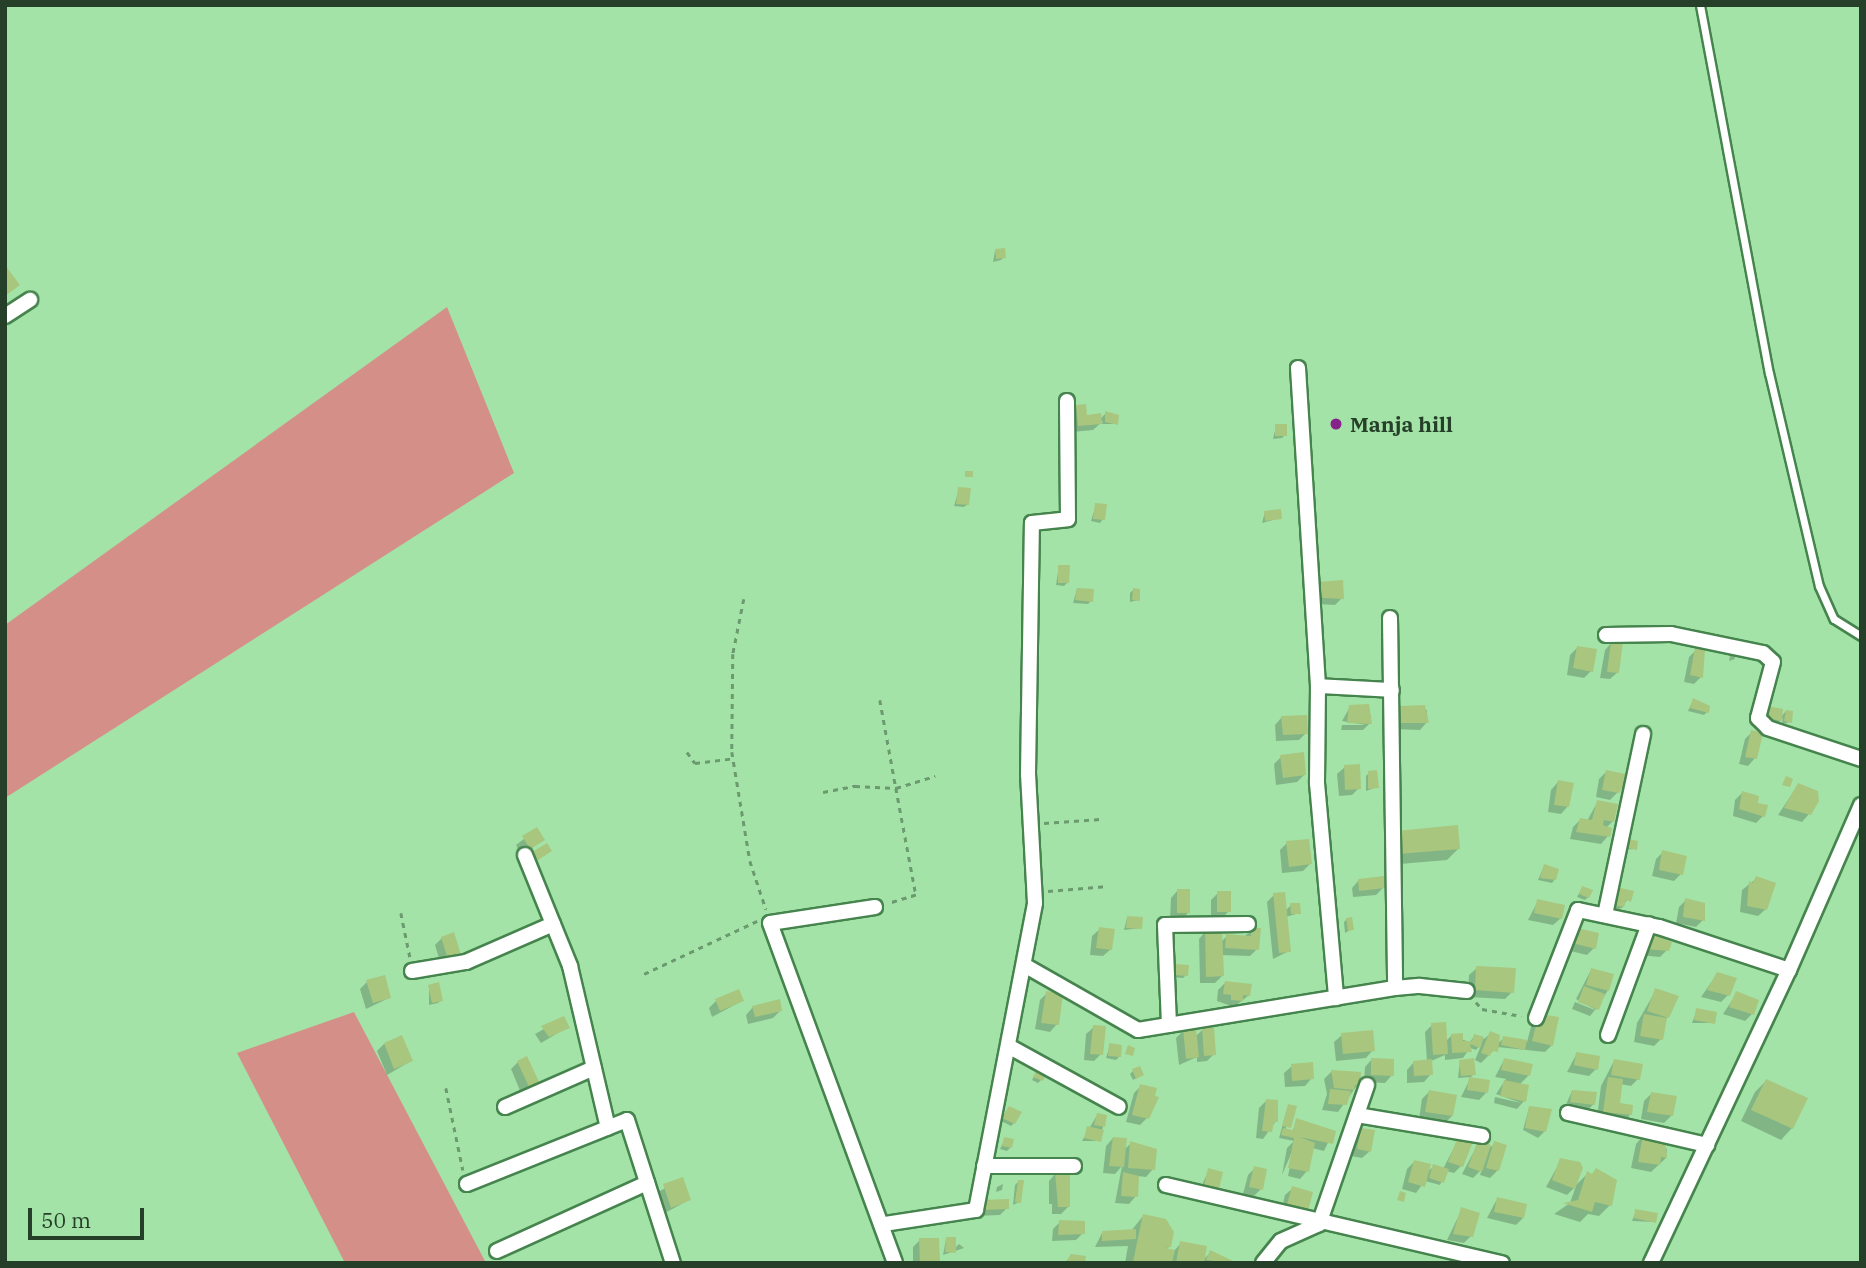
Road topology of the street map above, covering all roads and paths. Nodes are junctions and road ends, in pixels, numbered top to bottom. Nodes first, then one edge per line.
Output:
1 (1700, 5) edge
2 (30, 300) dead end
3 (5, 316) edge
4 (1298, 368) dead end
5 (1067, 401) dead end
6 (744, 599) dead end
7 (1390, 618) dead end
8 (1606, 635) dead end
9 (1861, 636) edge
10 (1318, 686) junction
11 (1392, 690) junction
12 (880, 700) dead end
13 (1643, 734) dead end
14 (687, 752) dead end
15 (733, 758) junction
16 (1861, 759) edge
17 (935, 776) dead end
18 (896, 788) junction
19 (823, 792) dead end
20 (1861, 805) edge
21 (1101, 819) dead end
22 (1857, 823) edge
23 (1031, 824) junction
24 (525, 855) dead end
25 (1108, 886) dead end
26 (1034, 892) junction
27 (875, 907) joint
28 (401, 913) dead end
29 (1605, 915) junction
30 (770, 923) junction
31 (1248, 923) dead end
32 (553, 924) junction
33 (1649, 924) junction
34 (1024, 965) junction
35 (1789, 970) junction
36 (412, 971) joint
37 (644, 974) dead end
38 (1395, 988) junction
39 (1467, 991) joint
40 (1336, 998) junction
41 (1536, 1018) joint
42 (1169, 1026) junction
43 (1608, 1035) dead end
44 (1010, 1047) junction
45 (594, 1068) junction
46 (1367, 1085) dead end
47 (446, 1088) dead end
48 (505, 1107) dead end
49 (1119, 1107) dead end
50 (1568, 1113) dead end
51 (1357, 1115) junction
52 (608, 1128) junction
53 (1482, 1136) dead end
54 (1707, 1145) junction
55 (984, 1166) junction
56 (1074, 1166) dead end
57 (647, 1183) junction
58 (467, 1184) joint
59 (1166, 1185) dead end
60 (884, 1224) junction
61 (1319, 1224) junction
62 (497, 1251) dead end
63 (673, 1263) edge
64 (895, 1263) edge
65 (1263, 1263) edge
66 (1502, 1263) edge
67 (1651, 1263) edge

1 - 9 lane
2 - 3 street
4 - 10 street
5 - 23 street
6 - 15 path
7 - 11 street
8 - 16 street
10 - 11 street
10 - 40 street
11 - 38 street
12 - 18 path
13 - 29 street
14 - 15 path
15 - 30 path
17 - 18 path
18 - 19 path
18 - 27 path
20 - 22 street
21 - 23 path
22 - 35 street
23 - 26 street
24 - 32 street
25 - 26 path
26 - 34 street
27 - 30 street
28 - 36 path
29 - 33 street
29 - 41 street
30 - 37 path
30 - 60 street
31 - 42 street
32 - 36 street
32 - 45 street
33 - 35 street
33 - 43 street
34 - 42 street
34 - 44 street
35 - 54 street
38 - 39 street
38 - 40 street
39 - 41 path
40 - 42 street
44 - 49 street
44 - 55 street
45 - 48 street
45 - 52 street
46 - 51 street
47 - 58 path
50 - 54 street
51 - 53 street
51 - 61 street
52 - 57 street
52 - 58 street
54 - 67 street
55 - 56 street
55 - 60 street
57 - 62 street
57 - 63 street
59 - 61 street
60 - 64 street
61 - 65 street
61 - 66 street

